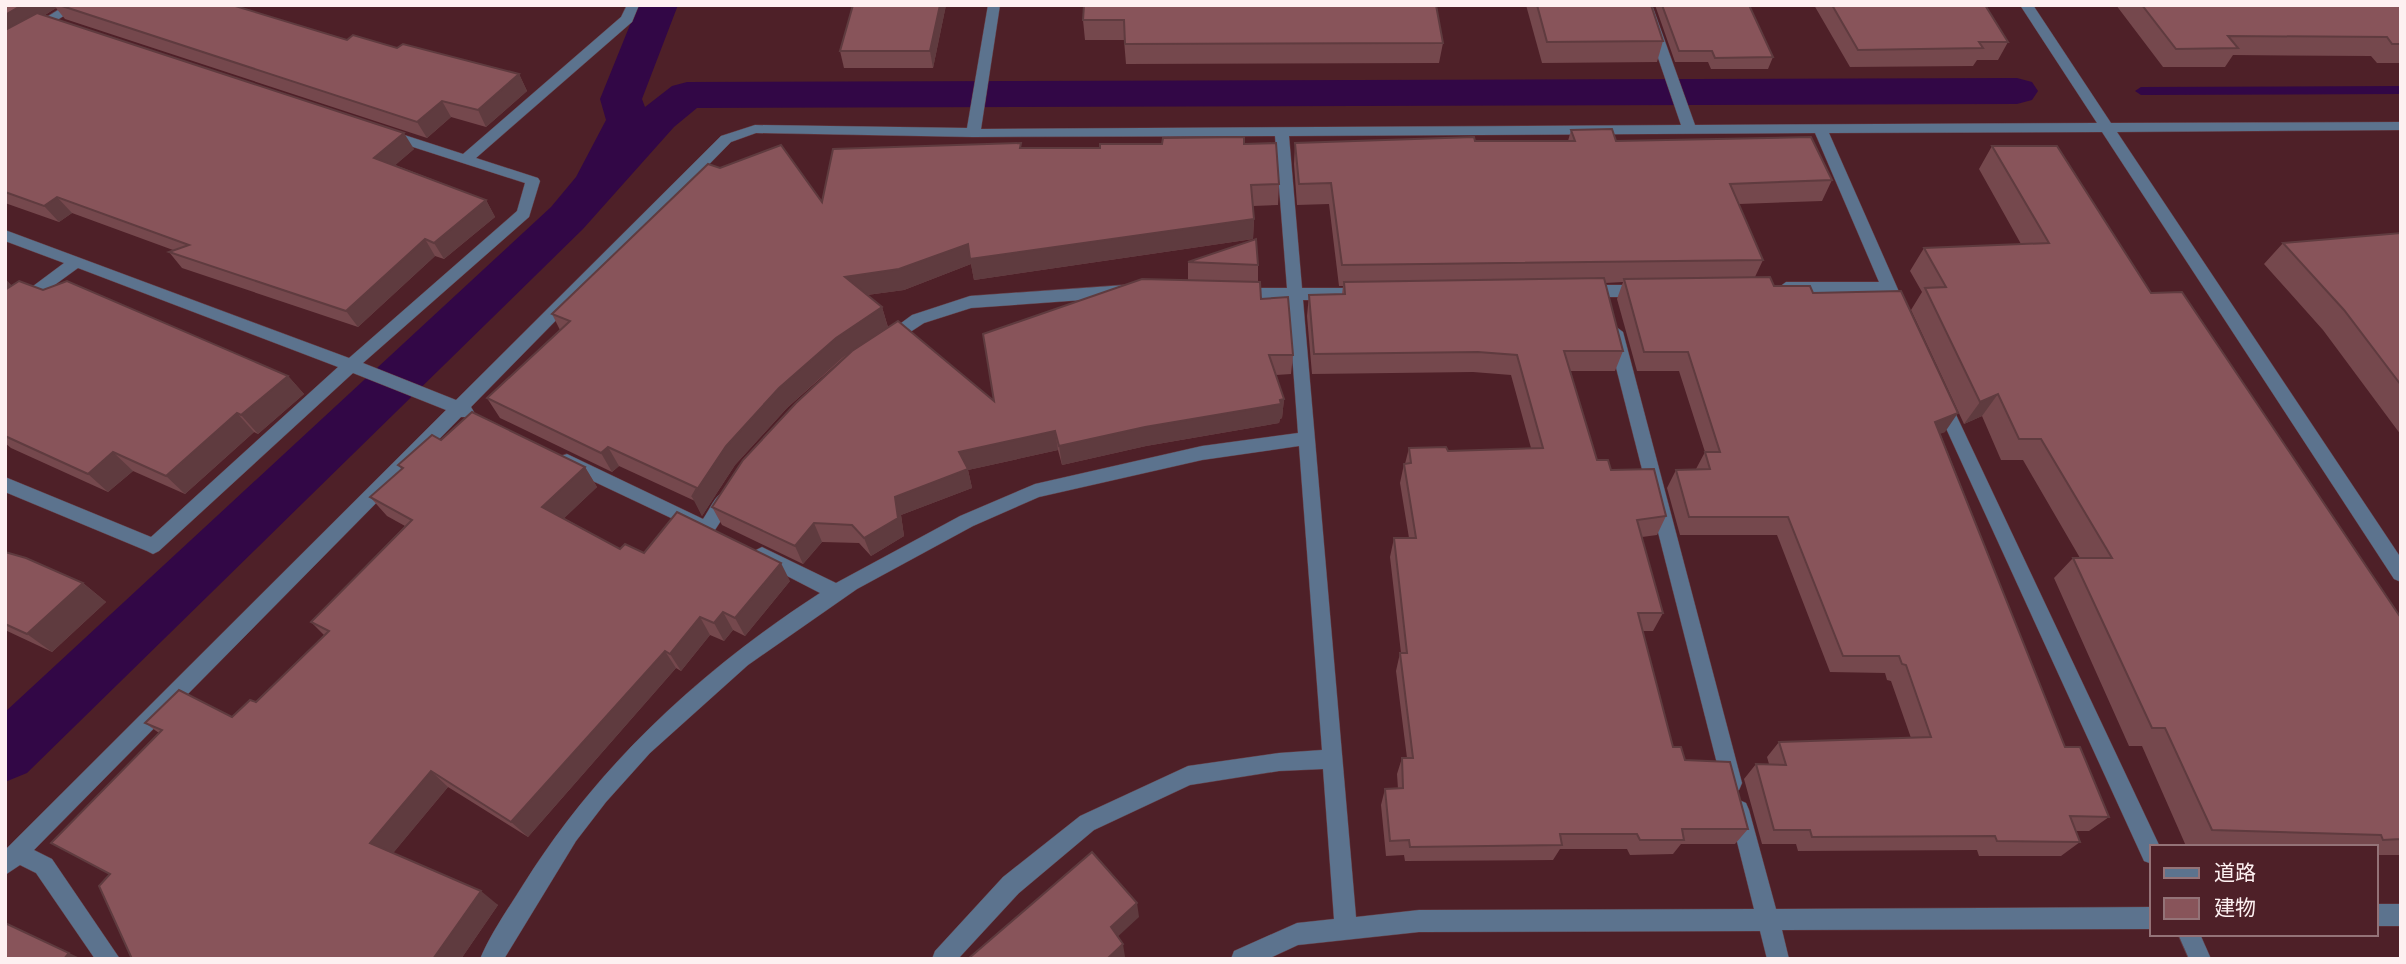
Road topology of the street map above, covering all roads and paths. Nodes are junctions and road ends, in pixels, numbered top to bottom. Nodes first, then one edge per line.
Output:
1 (75, 5) edge
2 (634, 5) edge
3 (995, 5) edge
4 (1646, 5) edge
5 (2026, 5) edge
6 (48, 21) junction
7 (75, 29) edge
8 (5, 49) edge
9 (1686, 121) junction
10 (2106, 126) junction
11 (1819, 127) junction
12 (2401, 127) edge
13 (374, 130) edge
14 (1282, 131) junction
15 (973, 133) junction
16 (465, 160) junction
17 (5, 235) edge
18 (76, 262) junction
19 (1889, 286) junction
20 (1767, 289) edge
21 (1140, 290) edge
22 (1659, 290) edge
23 (1564, 292) edge
24 (1220, 293) edge
25 (1363, 294) edge
26 (1296, 295) junction
27 (1608, 305) junction
28 (1900, 312) edge
29 (5, 315) edge
30 (873, 349) edge
31 (351, 365) junction
32 (1936, 387) edge
33 (457, 408) junction
34 (482, 420) edge
35 (1307, 439) junction
36 (545, 450) edge
37 (736, 483) edge
38 (5, 484) edge
39 (742, 546) edge
40 (2401, 574) edge
41 (836, 592) junction
42 (1333, 759) junction
43 (2150, 850) edge
44 (11, 859) edge
45 (2378, 915) edge
46 (2401, 915) edge
47 (1767, 918) junction
48 (2150, 918) edge
49 (1346, 929) junction
50 (2190, 936) edge
51 (109, 959) edge
52 (491, 959) edge
53 (943, 959) edge
54 (1242, 959) edge
55 (1778, 959) edge
56 (2200, 959) edge

1 - 6 street
2 - 16 street
3 - 15 street
4 - 9 street
5 - 10 street
6 - 7 street
6 - 8 street
9 - 11 street
9 - 14 street
10 - 11 street
10 - 12 street
10 - 40 street
11 - 19 street
13 - 16 street
14 - 15 street
14 - 26 street
15 - 33 street
16 - 31 street
17 - 18 street
18 - 29 street
18 - 31 street
19 - 20 street
19 - 28 street
21 - 30 street
22 - 27 street
23 - 27 street
24 - 26 street
25 - 26 street
26 - 35 street
27 - 47 street
31 - 33 street
31 - 38 street
32 - 43 street
33 - 34 street
33 - 44 street
35 - 41 street
35 - 42 street
36 - 37 street
39 - 41 street
41 - 52 street
42 - 49 street
42 - 53 street
44 - 51 street
45 - 46 street
47 - 48 street
47 - 49 street
47 - 55 street
49 - 54 street
50 - 56 street

